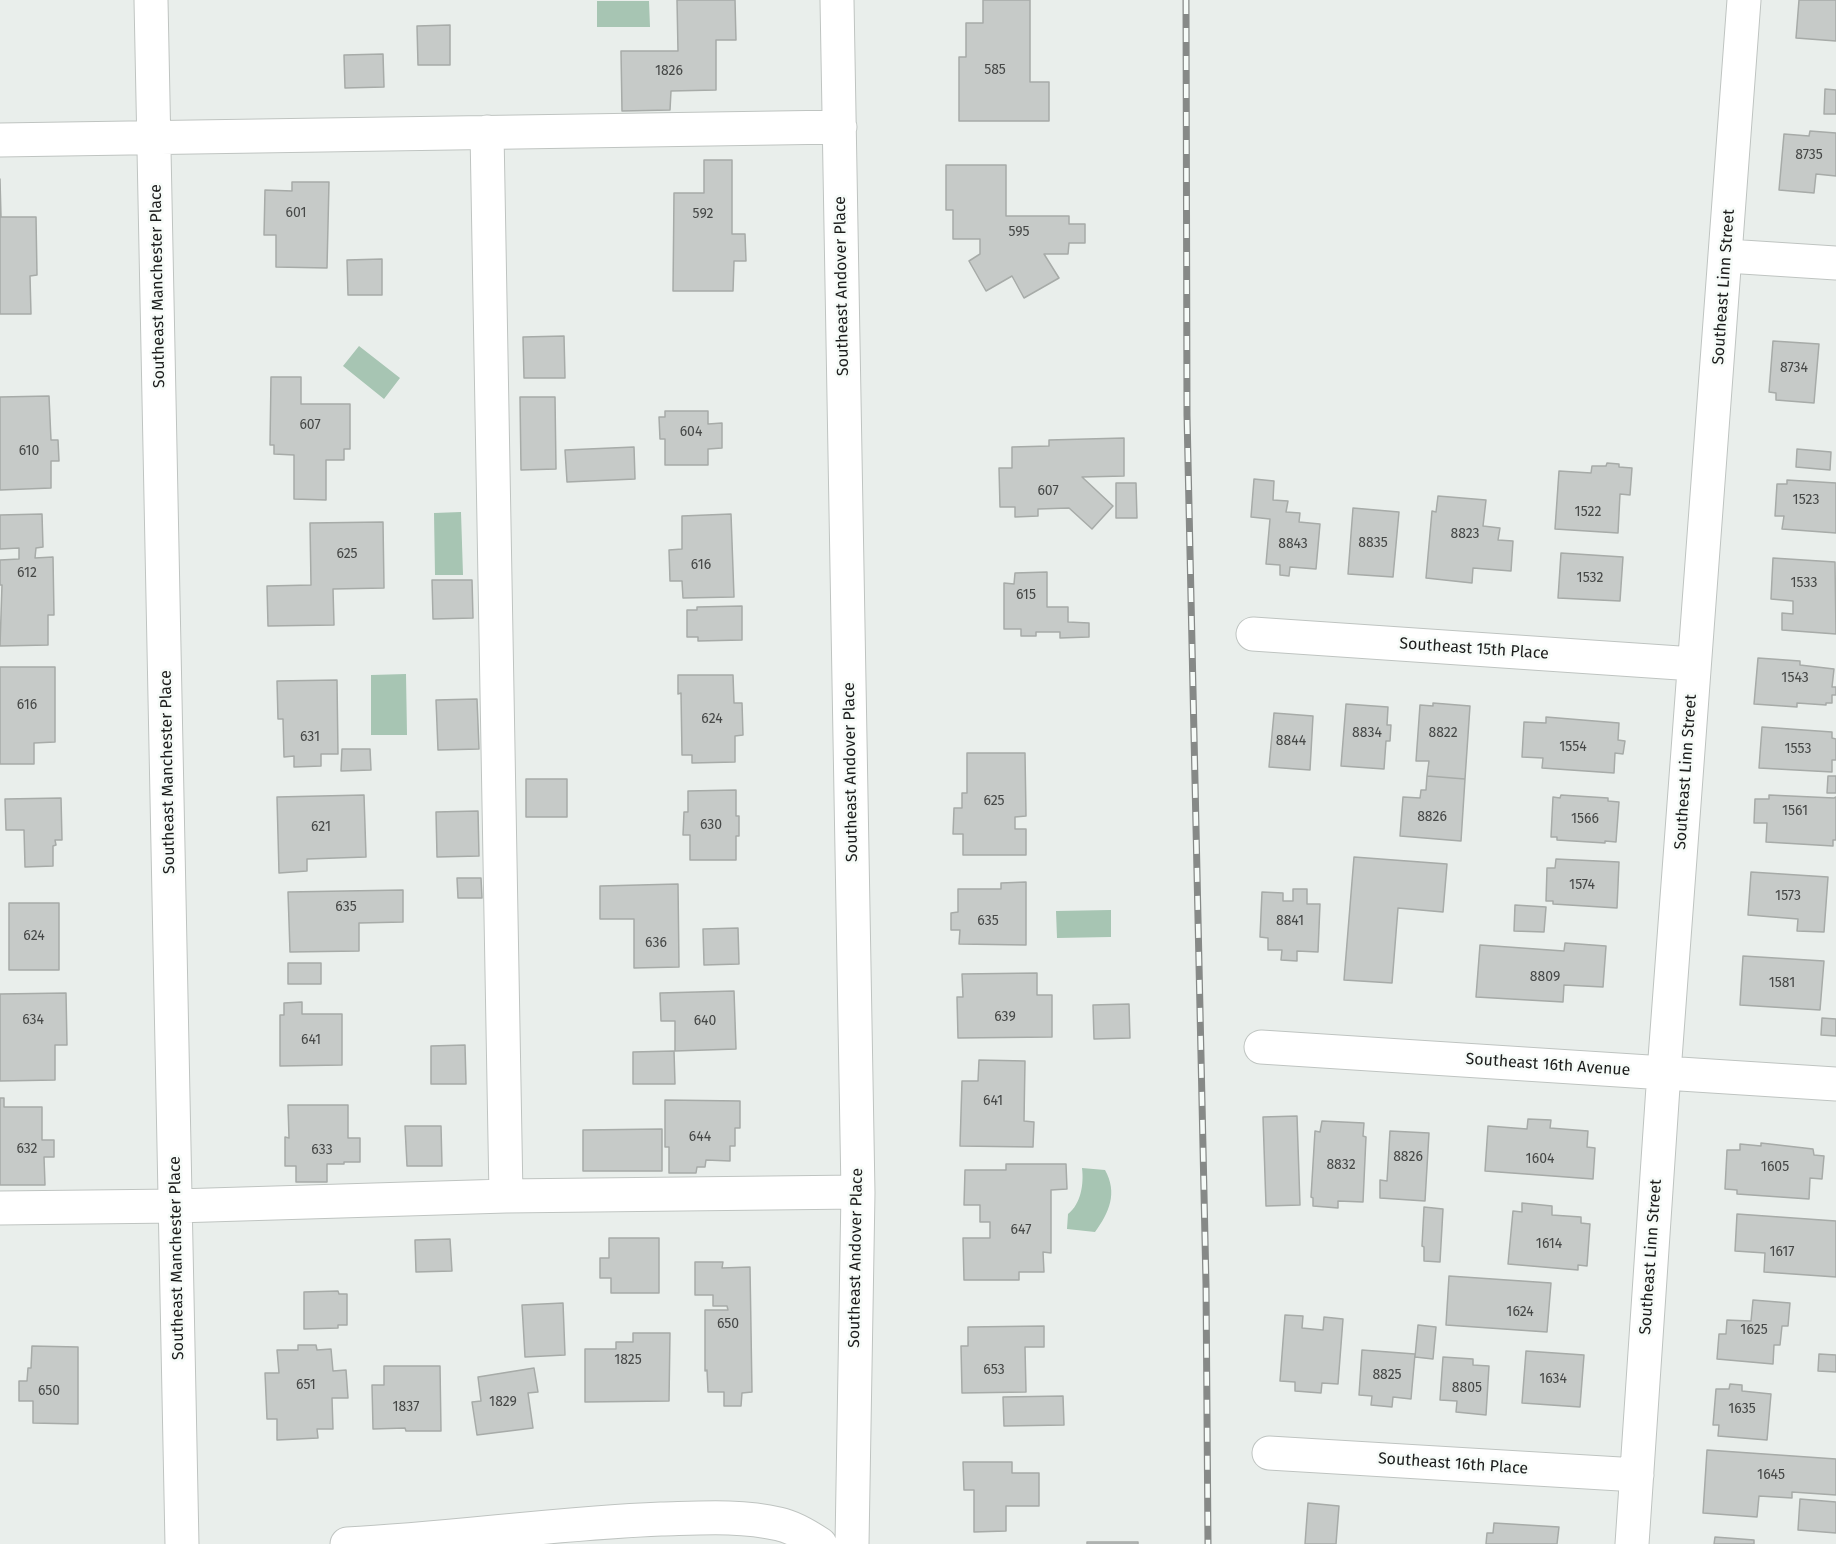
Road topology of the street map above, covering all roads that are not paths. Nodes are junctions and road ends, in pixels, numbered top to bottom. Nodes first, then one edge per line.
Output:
1 (151, 0) edge
2 (837, 0) edge
3 (1744, 0) edge
4 (840, 127) junction
5 (487, 132) junction
6 (155, 137) junction
7 (0, 140) edge
8 (1726, 256) junction
9 (1836, 263) edge
10 (1253, 634) dead end
11 (1694, 664) junction
12 (1261, 1047) dead end
13 (1664, 1072) junction
14 (1836, 1084) edge
15 (858, 1192) junction
16 (506, 1196) junction
17 (176, 1206) junction
18 (0, 1208) edge
19 (1269, 1453) dead end
20 (1637, 1475) junction
21 (182, 1544) edge
22 (347, 1544) edge
23 (820, 1544) edge
24 (852, 1544) edge
25 (1632, 1544) edge

1 - 6 street, Southeast Manchester Place
2 - 4 street, Southeast Andover Place
3 - 8 street, Southeast Linn Street
4 - 5 street
4 - 15 street, Southeast Andover Place
5 - 6 street
5 - 16 street
6 - 7 street
6 - 17 street, Southeast Manchester Place
8 - 9 street
8 - 11 street, Southeast Linn Street
10 - 11 street, Southeast 15th Place
11 - 13 street, Southeast Linn Street
12 - 13 street, Southeast 16th Avenue
13 - 14 street, Southeast 16th Avenue
13 - 20 street, Southeast Linn Street
15 - 16 street
15 - 24 street, Southeast Andover Place
16 - 17 street
17 - 18 street
17 - 21 street, Southeast Manchester Place
19 - 20 street, Southeast 16th Place
20 - 25 street, Southeast Linn Street
22 - 23 street

